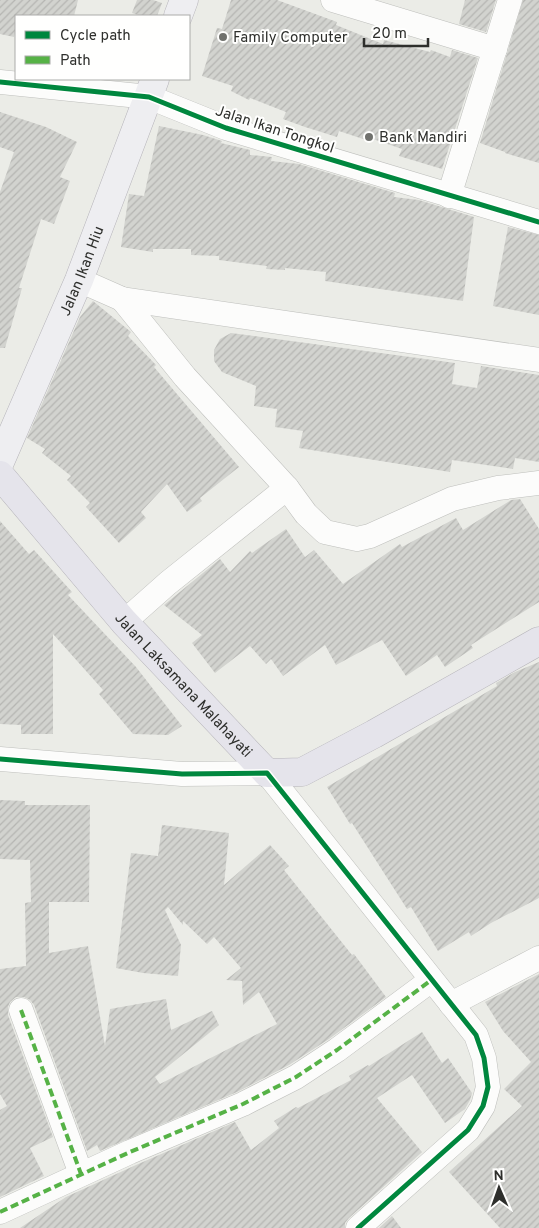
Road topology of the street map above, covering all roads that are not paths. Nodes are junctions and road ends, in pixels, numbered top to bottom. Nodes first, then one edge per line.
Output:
1 (184, 0) edge
2 (333, 0) edge
3 (510, 0) edge
4 (178, 15) edge
5 (495, 49) junction
6 (0, 82) edge
7 (152, 88) edge
8 (449, 196) junction
9 (539, 222) edge
10 (79, 280) junction
11 (122, 299) junction
12 (539, 360) edge
13 (0, 462) edge
14 (0, 475) edge
15 (539, 483) edge
16 (287, 488) junction
17 (124, 622) junction
18 (539, 641) edge
19 (0, 759) edge
20 (267, 773) junction
21 (539, 958) edge
22 (430, 981) junction
23 (451, 1004) junction
24 (21, 1010) dead end
25 (81, 1174) junction
26 (0, 1212) edge
27 (358, 1228) edge

1 - 4 main road
2 - 5 street
3 - 5 street
5 - 8 street
6 - 7 street, Jalan Ikan Tongkol
7 - 8 street, Jalan Ikan Tongkol
7 - 10 main road, Jalan Ikan Hiu
8 - 9 street, Jalan Ikan Tongkol
10 - 11 street
10 - 13 main road, Jalan Ikan Hiu
11 - 12 street
11 - 16 street
14 - 17 highway, Jalan Laksamana Malahayati
15 - 16 street
16 - 17 street
17 - 20 highway, Jalan Laksamana Malahayati
18 - 20 highway
19 - 20 street
20 - 22 street
21 - 23 street
22 - 23 street
22 - 25 street
23 - 27 street
24 - 25 street
25 - 26 street

